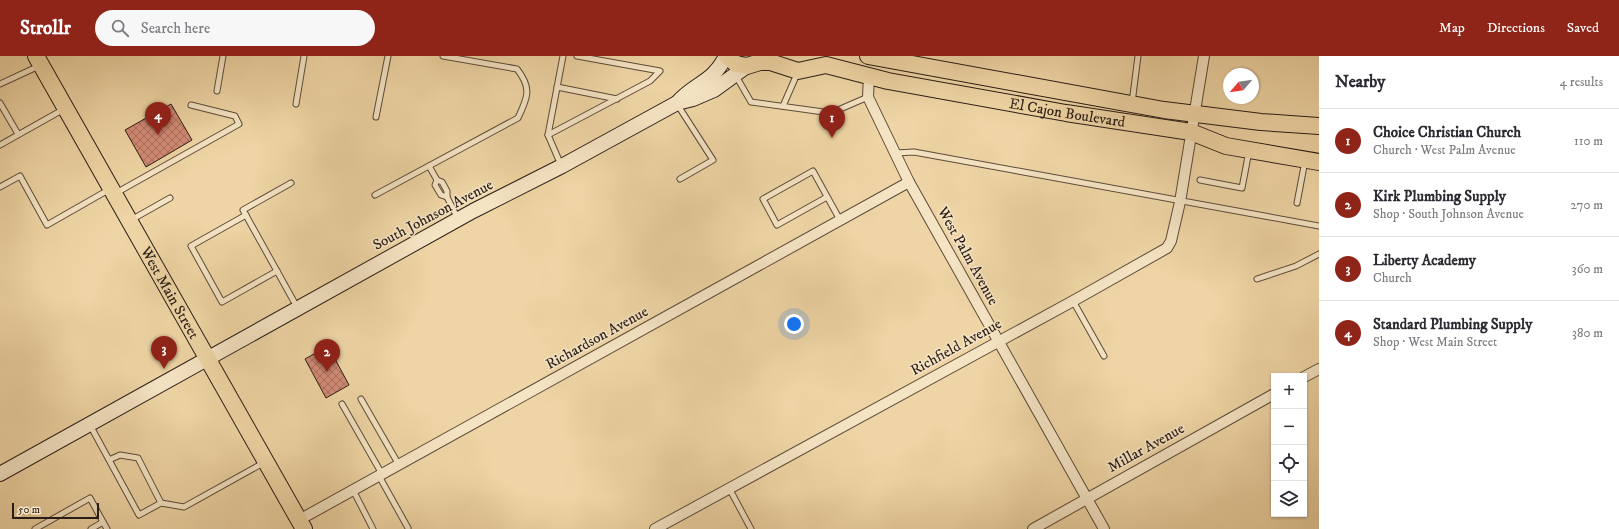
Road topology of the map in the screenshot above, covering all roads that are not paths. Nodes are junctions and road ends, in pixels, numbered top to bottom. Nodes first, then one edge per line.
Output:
1 (223, 56) edge
2 (304, 56) edge
3 (388, 56) edge
4 (443, 56) edge
5 (563, 56) edge
6 (577, 56) edge
7 (727, 56) edge
8 (868, 56) edge
9 (1138, 56) edge
10 (1204, 56) edge
11 (890, 58) edge
12 (38, 60) edge
13 (818, 61) edge
14 (741, 70) junction
15 (798, 71) junction
16 (869, 76) junction
17 (0, 84) edge
18 (557, 87) junction
19 (217, 91) dead end
20 (868, 97) junction
21 (616, 99) junction
22 (0, 103) edge
23 (677, 103) junction
24 (296, 104) dead end
25 (1132, 104) junction
26 (191, 105) dead end
27 (783, 106) junction
28 (65, 108) junction
29 (1196, 113) junction
30 (376, 117) dead end
31 (1319, 126) edge
32 (1191, 132) junction
33 (18, 134) junction
34 (548, 135) junction
35 (0, 145) edge
36 (1250, 150) junction
37 (894, 153) junction
38 (1312, 161) edge
39 (429, 166) junction
40 (562, 166) junction
41 (680, 179) dead end
42 (1200, 180) dead end
43 (909, 182) junction
44 (291, 183) dead end
45 (0, 187) edge
46 (112, 192) junction
47 (374, 195) dead end
48 (827, 197) junction
49 (170, 198) dead end
50 (1180, 202) junction
51 (1298, 203) dead end
52 (246, 215) junction
53 (458, 219) junction
54 (840, 220) junction
55 (129, 221) junction
56 (1319, 226) edge
57 (1319, 254) edge
58 (277, 271) junction
59 (1257, 279) dead end
60 (1073, 301) junction
61 (298, 308) junction
62 (998, 342) junction
63 (1104, 356) dead end
64 (206, 359) junction
65 (1319, 369) edge
66 (1307, 375) edge
67 (1271, 396) edge
68 (361, 399) dead end
69 (342, 404) dead end
70 (89, 424) junction
71 (109, 460) junction
72 (266, 462) junction
73 (399, 465) junction
74 (0, 474) edge
75 (380, 475) junction
76 (729, 488) junction
77 (353, 490) junction
78 (1087, 498) junction
79 (161, 503) junction
80 (103, 522) junction
81 (302, 524) edge
82 (408, 528) edge
83 (35, 529) edge
84 (91, 529) edge
85 (107, 529) edge
86 (373, 529) edge
87 (655, 529) edge
88 (751, 529) edge
89 (1033, 529) edge
90 (1104, 529) edge

1 - 19 lane
2 - 24 lane
3 - 30 lane
4 - 39 lane
5 - 18 lane
6 - 21 lane
7 - 14 main road
7 - 23 main road, South Johnson Avenue
8 - 11 main road, El Cajon Boulevard
9 - 25 lane
10 - 29 street, Richfield Avenue
11 - 25 main road, El Cajon Boulevard
12 - 17 lane
12 - 28 main road, West Main Street
13 - 15 main road, El Cajon Boulevard
13 - 16 main road, El Cajon Boulevard
14 - 15 main road
14 - 23 main road, South Johnson Avenue
14 - 27 lane
15 - 27 lane
16 - 20 street, West Palm Avenue
16 - 32 main road, El Cajon Boulevard
18 - 21 lane
18 - 34 lane
20 - 27 lane
20 - 37 street, West Palm Avenue
21 - 34 lane
22 - 33 lane
23 - 40 main road, South Johnson Avenue
23 - 41 lane
25 - 29 main road, El Cajon Boulevard
26 - 46 lane
28 - 33 lane
28 - 46 main road, West Main Street
29 - 31 main road, El Cajon Boulevard
29 - 32 street, Richfield Avenue
32 - 36 main road, El Cajon Boulevard
32 - 50 street, Richfield Avenue
33 - 35 lane
34 - 40 lane
36 - 38 main road, El Cajon Boulevard
36 - 42 lane
37 - 43 street, West Palm Avenue
37 - 50 lane
38 - 51 lane
39 - 47 lane
39 - 53 lane
40 - 53 main road, South Johnson Avenue
43 - 54 street, Richardson Avenue
43 - 62 street, West Palm Avenue
44 - 52 lane
45 - 46 lane
46 - 55 main road, West Main Street
48 - 48 lane
48 - 54 lane
49 - 55 lane
50 - 56 lane
50 - 60 street, Richfield Avenue
52 - 58 lane
52 - 58 lane
53 - 61 main road, South Johnson Avenue
54 - 73 street, Richardson Avenue
55 - 64 main road, West Main Street
57 - 59 lane
58 - 61 lane
60 - 62 street, Richfield Avenue
60 - 63 lane
61 - 64 main road, South Johnson Avenue
62 - 76 street, Richfield Avenue
62 - 78 street, West Palm Avenue
64 - 70 main road, South Johnson Avenue
64 - 72 main road, West Main Street
65 - 66 street
67 - 78 street, Millar Avenue
68 - 73 lane
69 - 75 lane
70 - 71 lane
70 - 74 main road, South Johnson Avenue
71 - 79 lane
71 - 79 lane
72 - 79 lane
72 - 81 main road, West Main Street
73 - 75 street, Richardson Avenue
75 - 77 street, Richardson Avenue
75 - 82 lane
76 - 87 street, Richfield Avenue
76 - 88 lane
77 - 81 street, Richardson Avenue
77 - 86 lane
78 - 89 street, Millar Avenue
78 - 90 street, West Palm Avenue
80 - 83 lane
80 - 84 lane
80 - 85 lane

